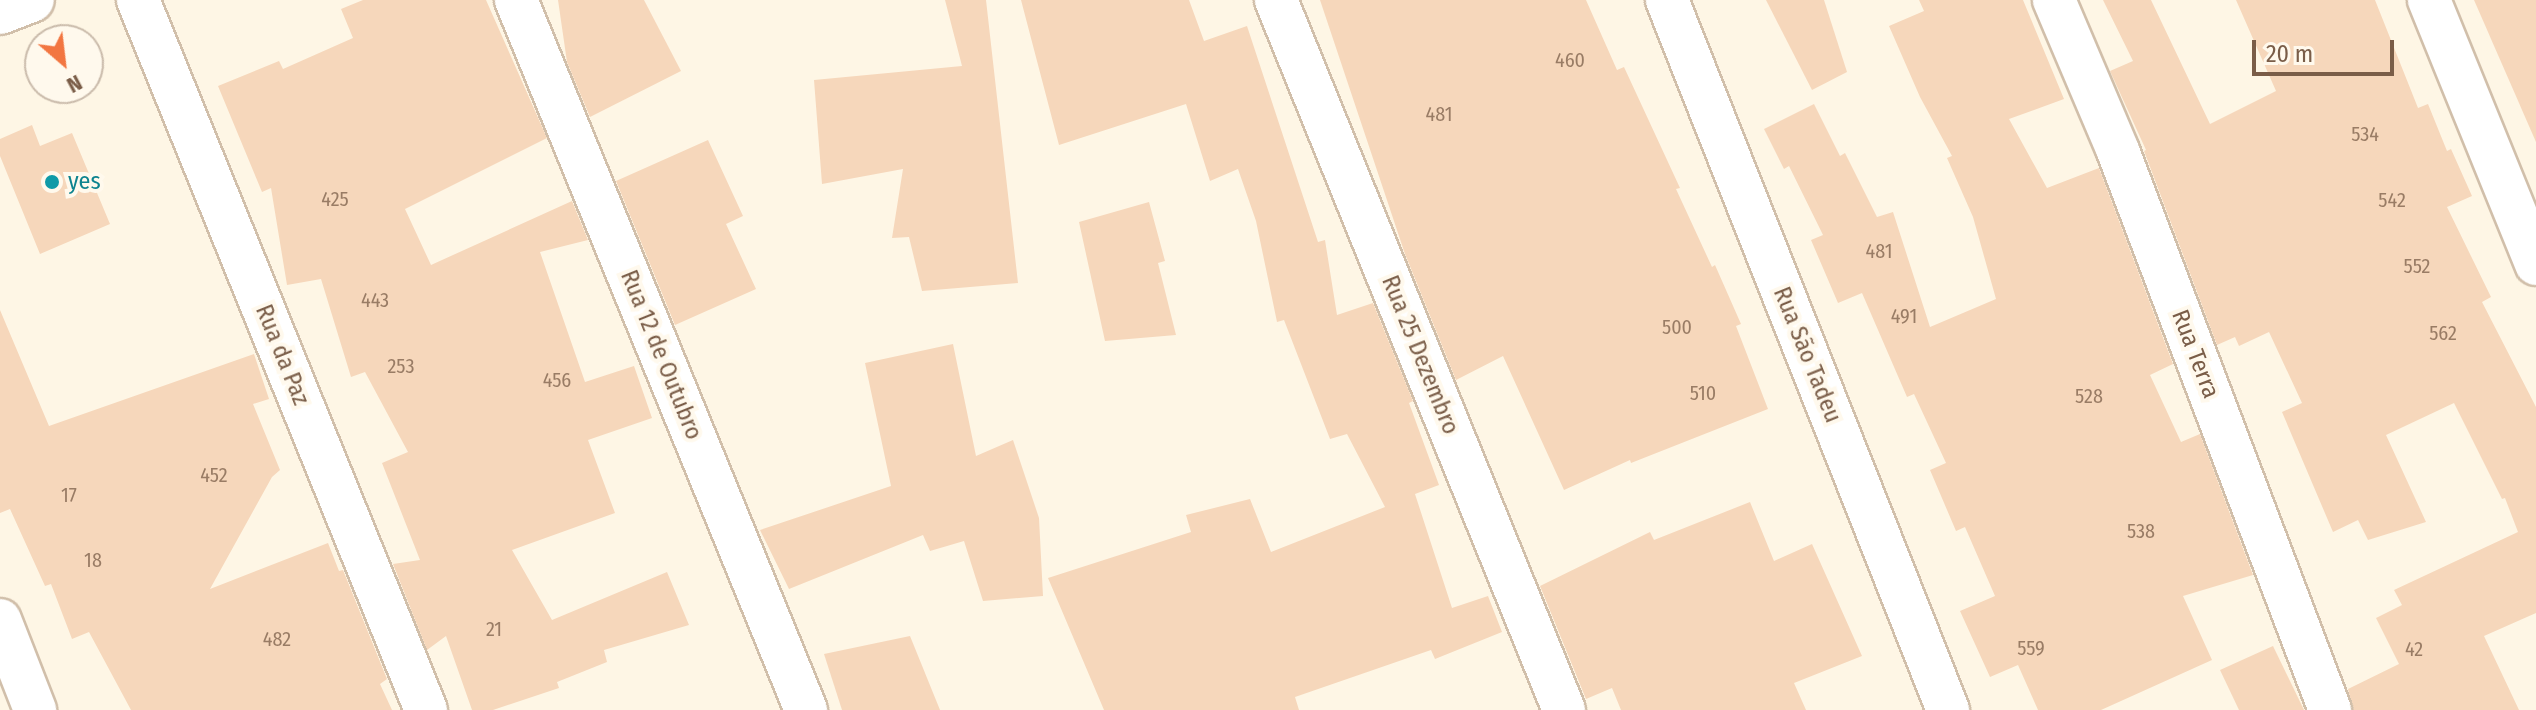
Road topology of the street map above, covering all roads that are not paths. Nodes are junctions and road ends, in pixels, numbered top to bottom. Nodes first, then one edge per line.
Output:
1 (32, 0) edge
2 (138, 0) edge
3 (516, 0) edge
4 (1276, 0) edge
5 (1667, 0) edge
6 (2054, 0) edge
7 (2429, 0) edge
8 (0, 12) edge
9 (2536, 264) edge
10 (0, 620) edge
11 (35, 710) edge
12 (426, 710) edge
13 (806, 710) edge
14 (1564, 710) edge
15 (1948, 710) edge
16 (2330, 710) edge

1 - 8 street
2 - 12 street, Rua da Paz
3 - 13 street, Rua 12 de Outubro
4 - 14 street, Rua 25 Dezembro
5 - 15 street, Rua São Tadeu
6 - 16 street, Rua Terra
7 - 9 street
10 - 11 street

